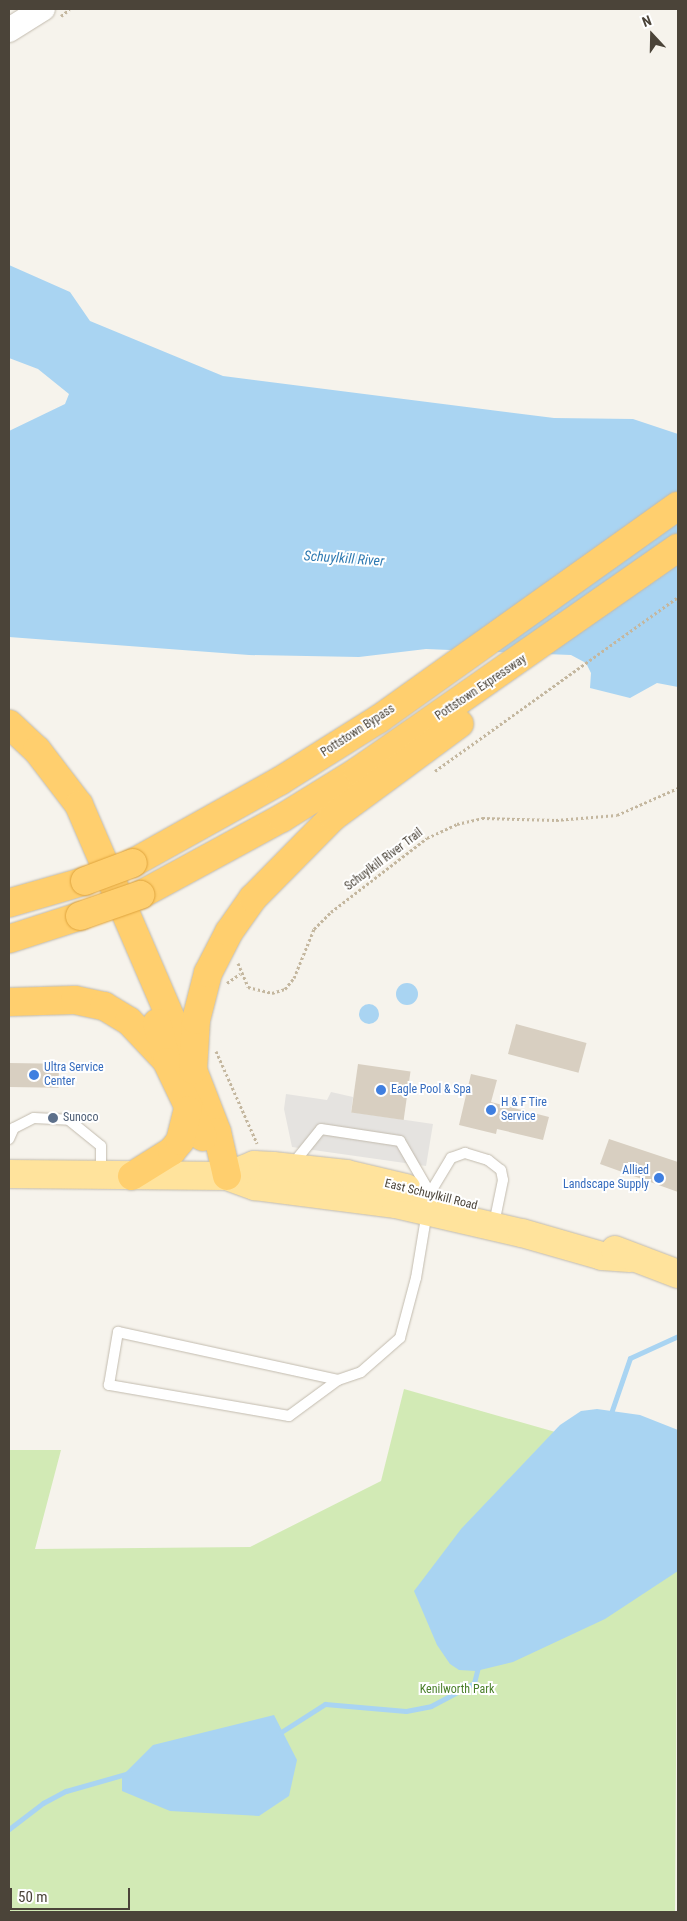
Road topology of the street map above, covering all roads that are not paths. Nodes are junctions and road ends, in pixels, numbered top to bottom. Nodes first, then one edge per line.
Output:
1 (43, 9) edge
2 (9, 30) edge
3 (678, 506) edge
4 (678, 548) edge
5 (9, 724) edge
6 (448, 734) junction
7 (9, 744) edge
8 (85, 881) junction
9 (9, 892) edge
10 (9, 904) edge
11 (9, 939) edge
12 (9, 1002) edge
13 (167, 1062) junction
14 (193, 1070) junction
15 (188, 1110) junction
16 (9, 1139) edge
17 (282, 1166) junction
18 (9, 1174) edge
19 (101, 1176) junction
20 (132, 1176) junction
21 (227, 1176) junction
22 (428, 1202) junction
23 (495, 1219) junction
24 (678, 1274) edge
25 (338, 1380) junction

1 - 2 street
3 - 8 highway, Pottstown Bypass, bridge
4 - 6 highway, Pottstown Expressway
5 - 14 highway
6 - 11 highway, bridge
6 - 14 highway
7 - 13 highway
8 - 9 highway
8 - 10 highway, Pottstown Bypass
12 - 13 highway
13 - 15 highway
14 - 21 highway
15 - 20 highway
15 - 21 highway
16 - 19 lane
17 - 21 main road, East Schuylkill Road
17 - 22 main road, East Schuylkill Road
17 - 22 lane
18 - 19 main road, East Schuylkill Road
19 - 20 main road, East Schuylkill Road
20 - 21 main road, East Schuylkill Road
21 - 22 main road, East Schuylkill Road
22 - 23 main road, East Schuylkill Road
22 - 23 lane
22 - 25 lane
23 - 24 main road, East Schuylkill Road
25 - 25 lane

